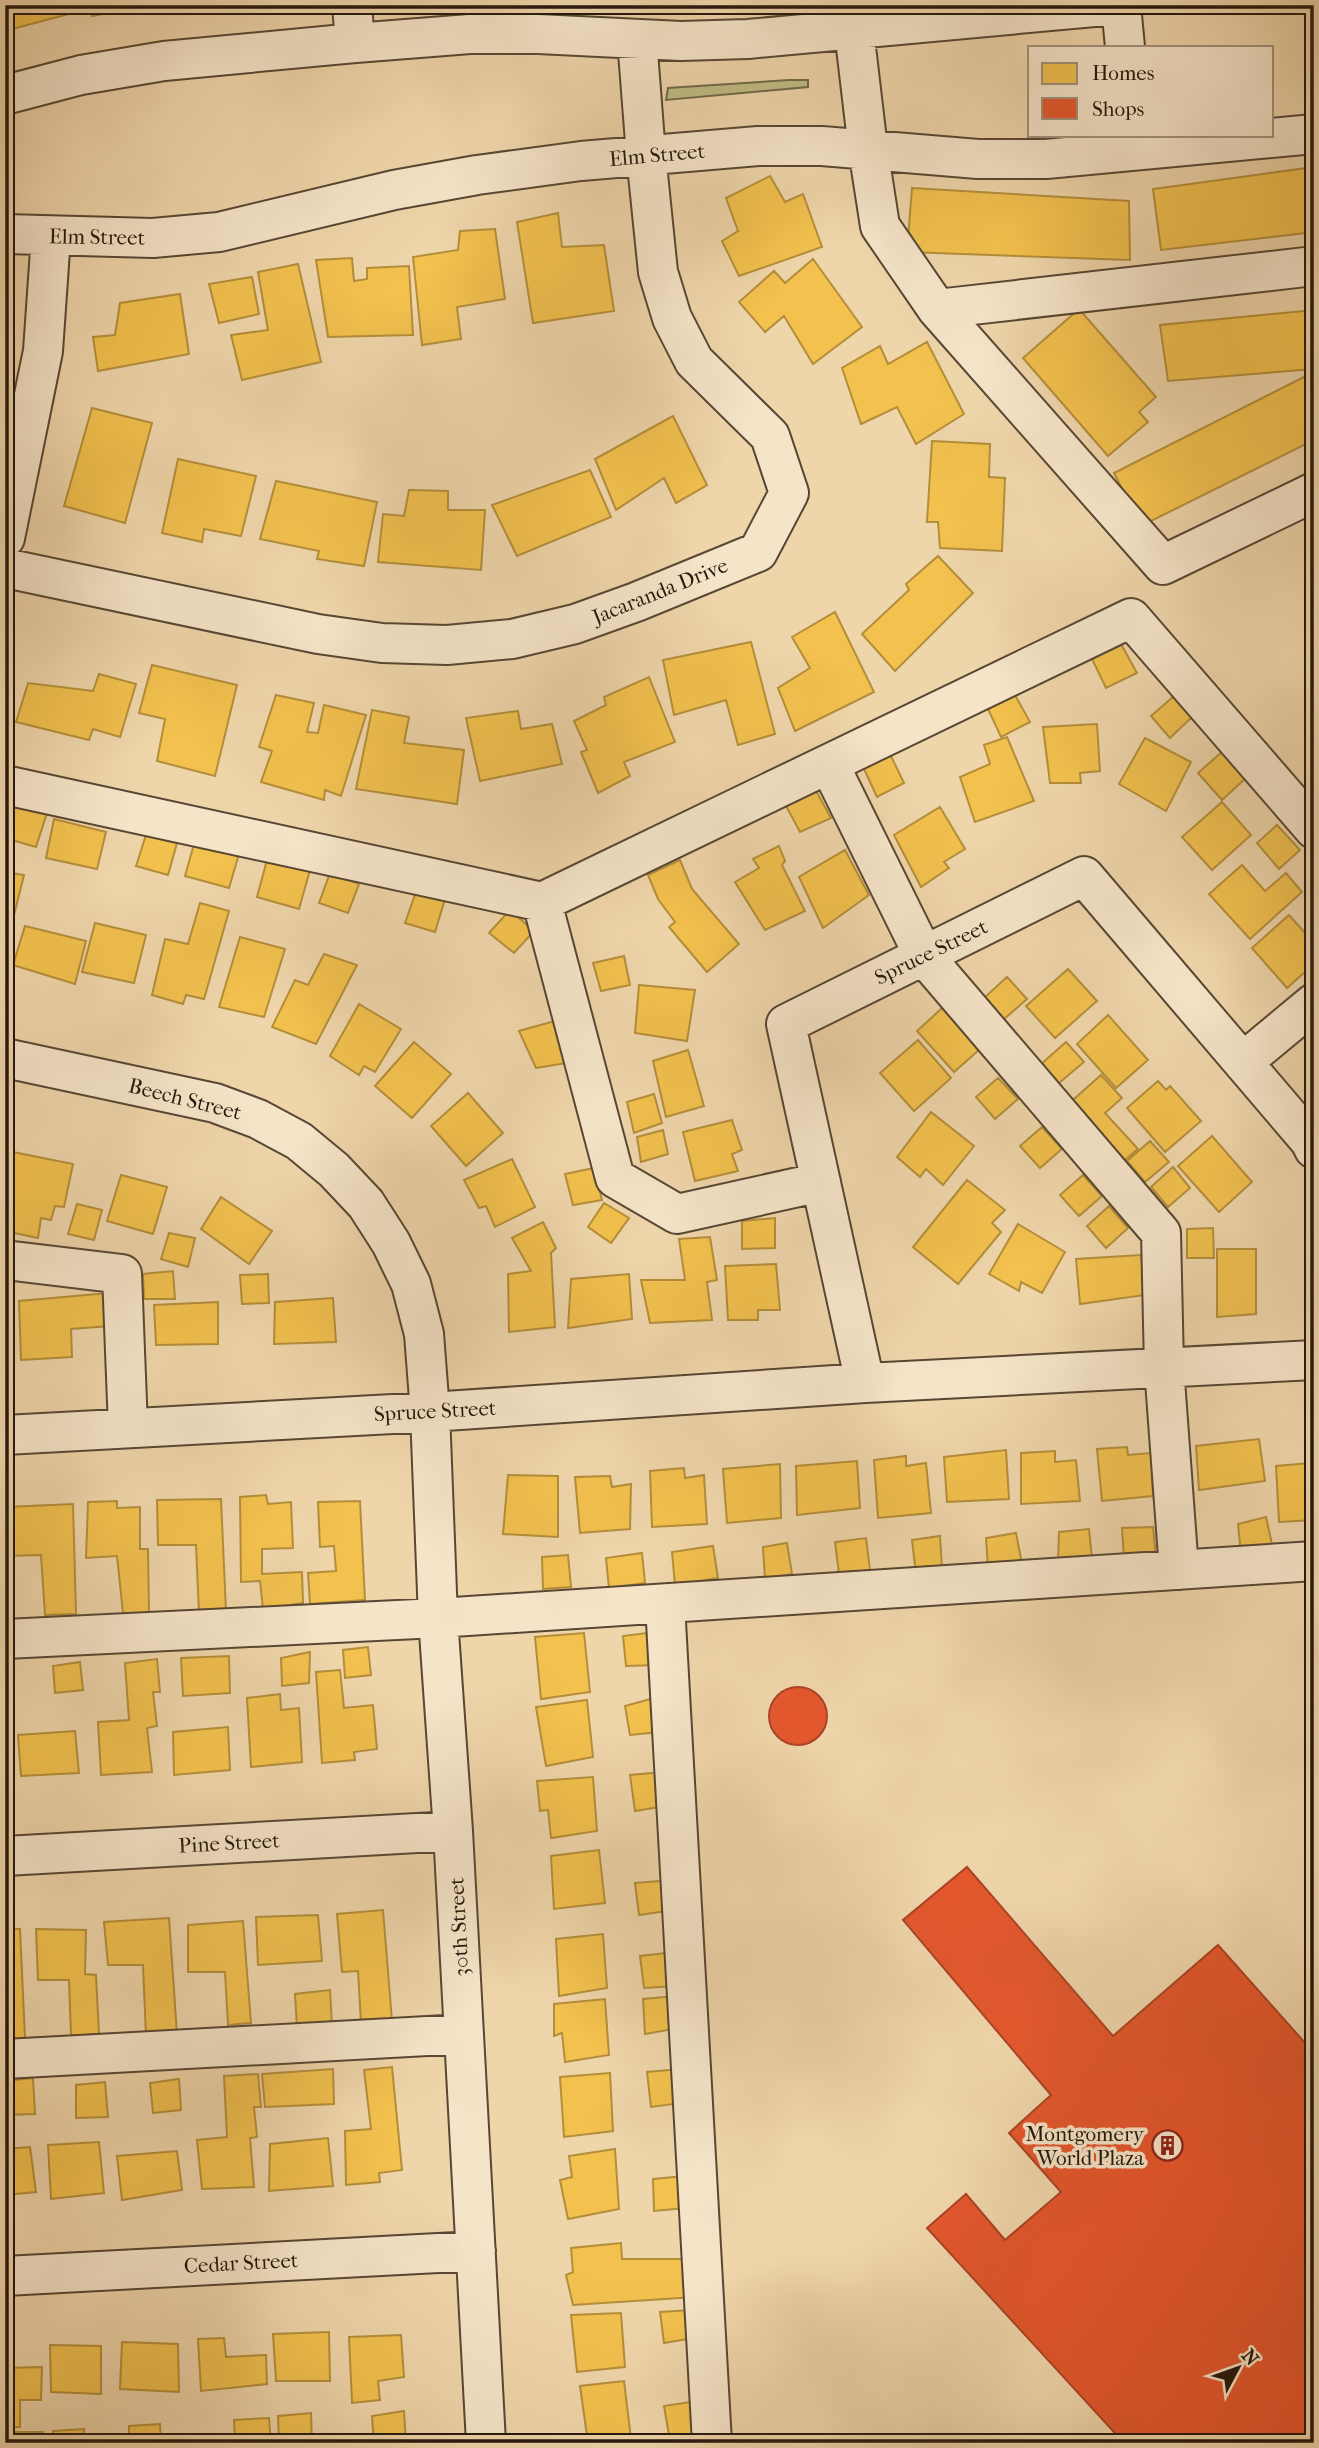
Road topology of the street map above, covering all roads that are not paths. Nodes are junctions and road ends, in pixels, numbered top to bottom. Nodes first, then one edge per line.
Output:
1 (352, 5) edge
2 (1118, 5) edge
3 (1060, 8) edge
4 (852, 18) edge
5 (637, 39) junction
6 (355, 43) junction
7 (1125, 46) edge
8 (5, 95) edge
9 (1314, 134) edge
10 (1274, 136) edge
11 (1274, 136) edge
12 (1133, 143) edge
13 (868, 149) junction
14 (646, 155) junction
15 (5, 234) edge
16 (51, 236) junction
17 (1314, 266) edge
18 (937, 309) junction
19 (1314, 492) edge
20 (5, 538) edge
21 (5, 568) edge
22 (829, 764) junction
23 (5, 785) edge
24 (1314, 829) edge
25 (542, 902) junction
26 (924, 956) junction
27 (1314, 1003) edge
28 (5, 1058) edge
29 (1243, 1062) junction
30 (1314, 1149) edge
31 (821, 1182) junction
32 (5, 1260) edge
33 (1314, 1360) edge
34 (1164, 1367) junction
35 (865, 1382) junction
36 (430, 1412) junction
37 (128, 1428) junction
38 (5, 1435) edge
39 (1314, 1561) edge
40 (1179, 1570) junction
41 (665, 1604) junction
42 (438, 1618) junction
43 (5, 1639) edge
44 (453, 1831) junction
45 (5, 1856) edge
46 (464, 2034) junction
47 (5, 2059) edge
48 (476, 2250) junction
49 (5, 2276) edge
50 (486, 2443) edge
51 (712, 2443) edge

1 - 6 street
2 - 3 street
2 - 7 street
3 - 4 street
4 - 5 street
4 - 13 street
5 - 6 street
5 - 14 street, Jacaranda Drive
6 - 8 street
9 - 11 street, Elm Street
10 - 12 street, Elm Street
12 - 13 street, Elm Street
13 - 14 street, Elm Street
13 - 18 street
14 - 16 street, Elm Street
14 - 21 street, Jacaranda Drive
15 - 16 street, Elm Street
16 - 20 street
17 - 18 street
18 - 19 street
22 - 24 street
22 - 25 street
22 - 26 street
23 - 25 street
25 - 31 street
26 - 29 street, Spruce Street
26 - 31 street, Spruce Street
26 - 34 street
27 - 29 street
28 - 36 street, Beech Street
29 - 30 street, Spruce Street
31 - 35 street, Spruce Street
32 - 37 street
33 - 34 street, Spruce Street
34 - 35 street, Spruce Street
34 - 40 street
35 - 36 street, Spruce Street
36 - 37 street, Spruce Street
36 - 42 street, 30th Street
37 - 38 street, Spruce Street
39 - 40 street
40 - 41 street
41 - 42 street
41 - 51 street
42 - 43 street
42 - 44 street, 30th Street
44 - 45 street, Pine Street
44 - 46 street, 30th Street
46 - 47 street
46 - 48 street, 30th Street
48 - 49 street, Cedar Street
48 - 50 street, 30th Street

